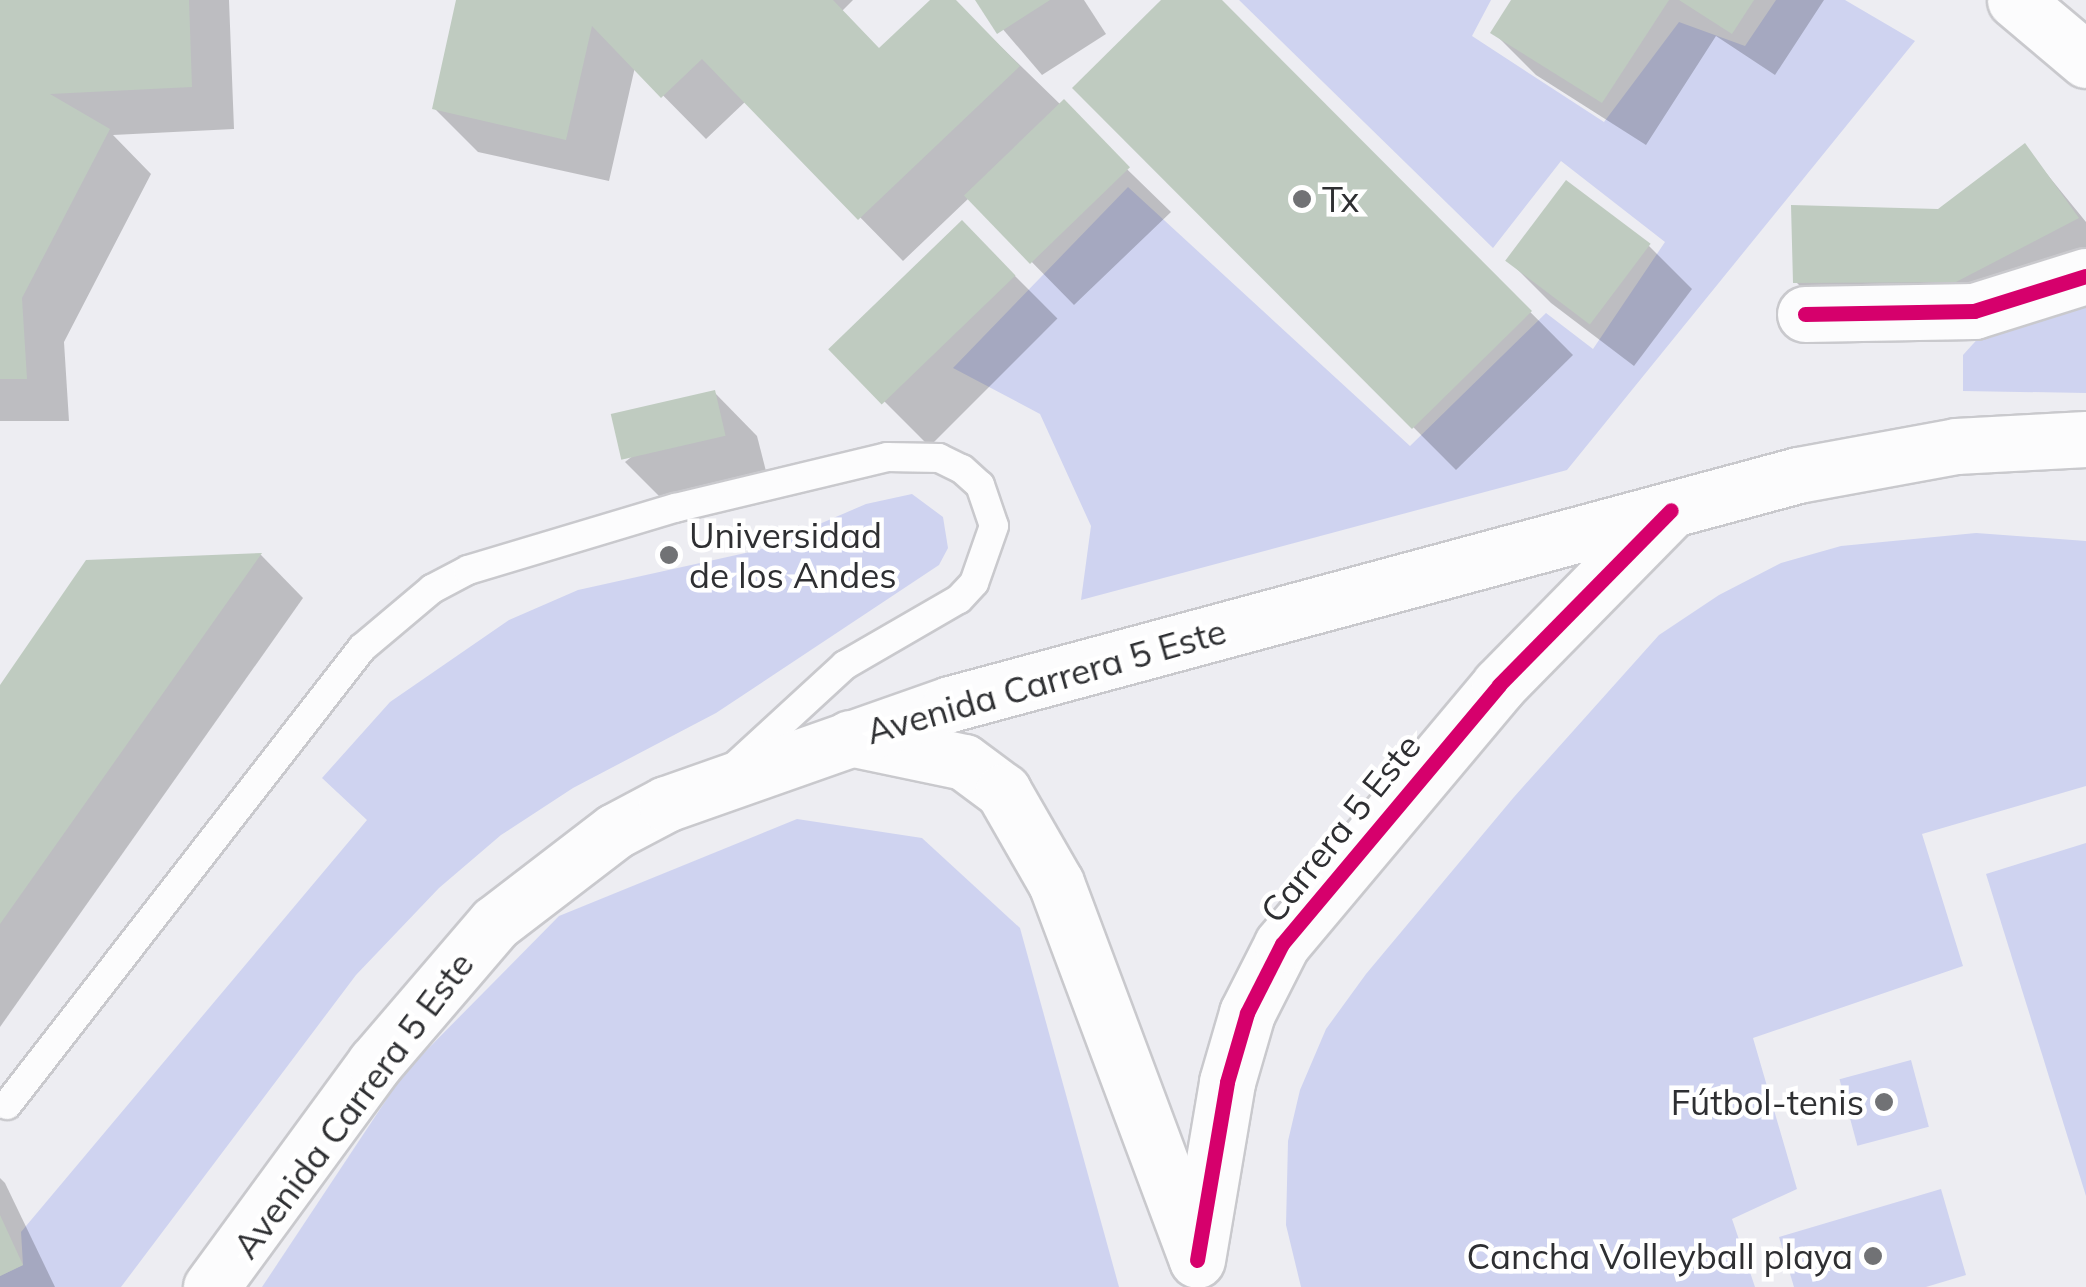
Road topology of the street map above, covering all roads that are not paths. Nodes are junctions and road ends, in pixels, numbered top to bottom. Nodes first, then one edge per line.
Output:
1 (2015, 0) edge
2 (2086, 60) edge
3 (2086, 276) edge
4 (1805, 314) dead end
5 (2086, 440) edge
6 (1671, 510) junction
7 (850, 738) junction
8 (719, 781) junction
9 (7, 1105) dead end
10 (1200, 1274) edge
11 (211, 1287) edge

1 - 2 main road
3 - 4 main road
5 - 6 main road, Avenida Carrera 5 Este
6 - 7 main road, Avenida Carrera 5 Este
6 - 10 main road, Carrera 5 Este
7 - 8 main road, Avenida Carrera 5 Este
7 - 10 main road, Carrera 5 Este
8 - 9 lane
8 - 11 main road, Avenida Carrera 5 Este

